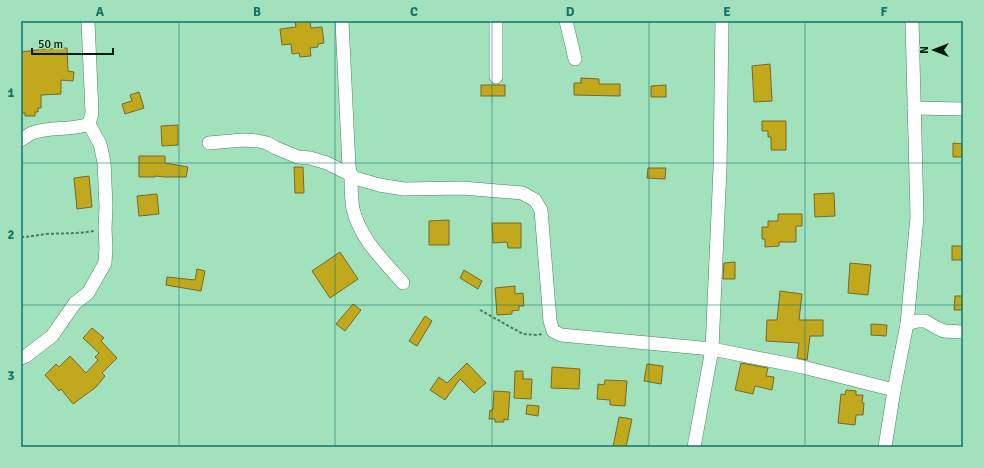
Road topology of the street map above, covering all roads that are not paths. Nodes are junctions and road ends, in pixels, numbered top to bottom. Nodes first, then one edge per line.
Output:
1 (88, 21) edge
2 (342, 21) edge
3 (496, 21) edge
4 (566, 21) edge
5 (722, 21) edge
6 (912, 21) edge
7 (575, 59) dead end
8 (496, 78) dead end
9 (914, 108) junction
10 (963, 109) edge
11 (89, 124) junction
12 (21, 140) edge
13 (209, 143) dead end
14 (351, 175) junction
15 (403, 283) dead end
16 (907, 324) junction
17 (963, 332) edge
18 (712, 349) junction
19 (21, 358) edge
20 (894, 390) junction
21 (694, 447) edge
22 (885, 447) edge

1 - 11 street
2 - 14 street
3 - 8 street
4 - 7 street
5 - 18 street
6 - 9 street
9 - 10 street
9 - 16 street
11 - 12 street
11 - 19 street
13 - 14 street
14 - 15 street
14 - 18 street
16 - 17 street
16 - 20 street
18 - 20 street
18 - 21 street
20 - 22 street

